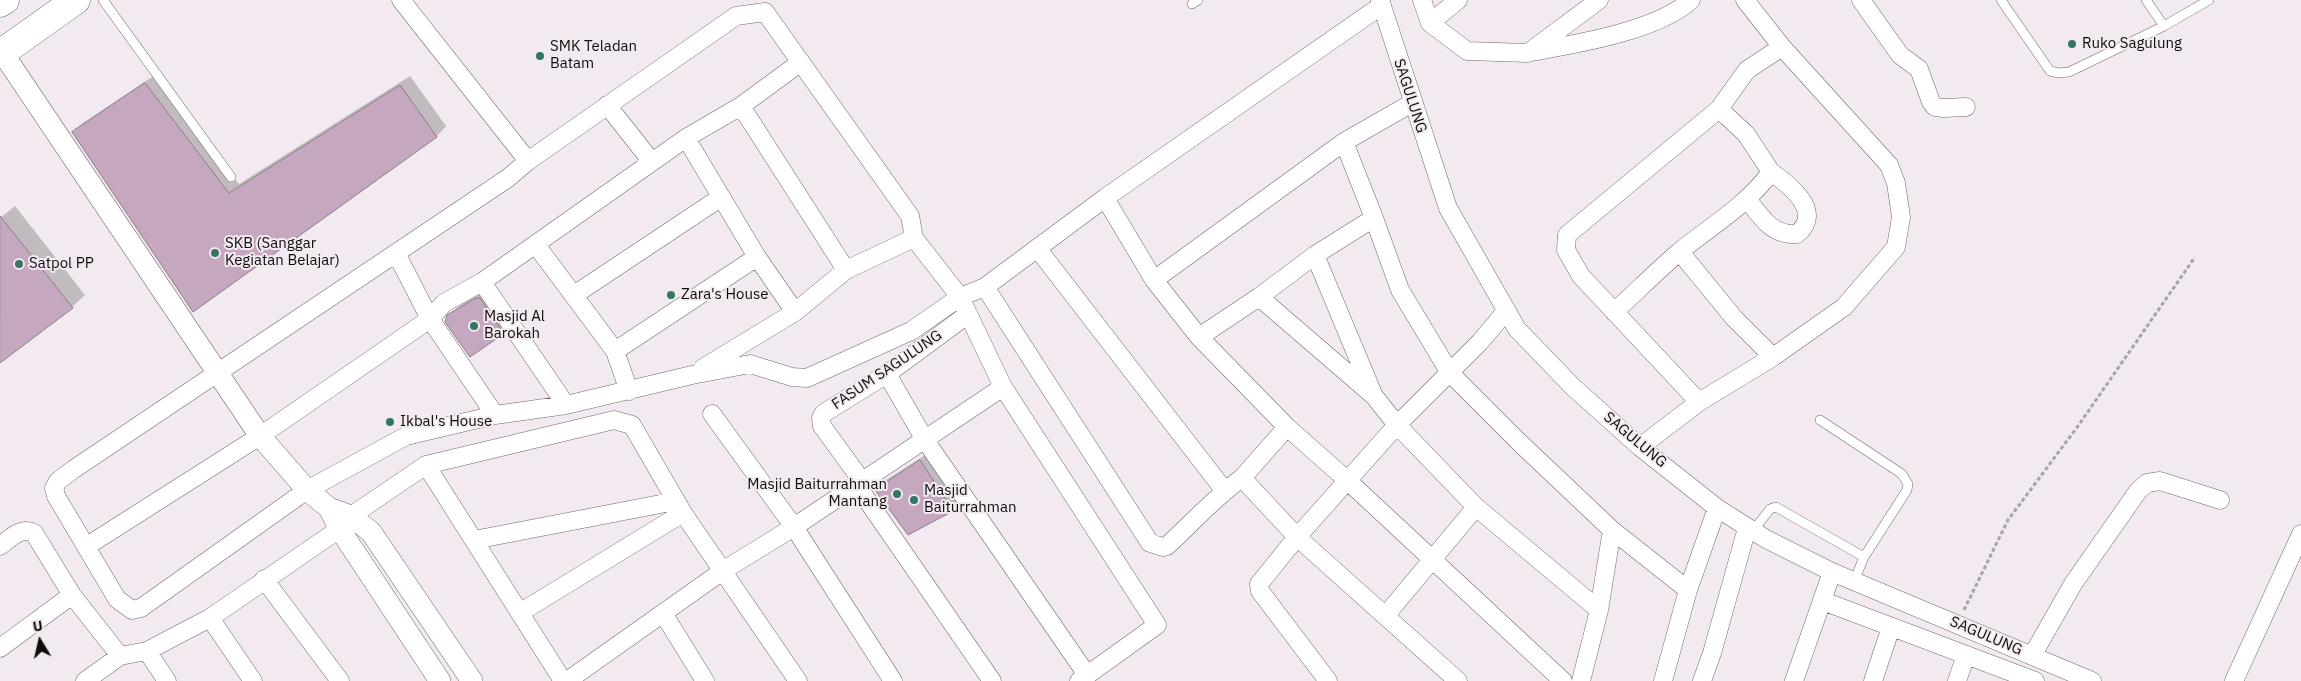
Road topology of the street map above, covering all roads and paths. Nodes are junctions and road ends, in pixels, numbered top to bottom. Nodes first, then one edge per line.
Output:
1 (5, 0) edge
2 (76, 0) edge
3 (103, 0) edge
4 (401, 0) edge
5 (1422, 0) edge
6 (1458, 0) edge
7 (1599, 0) edge
8 (1691, 0) edge
9 (1746, 0) edge
10 (1861, 0) edge
11 (2001, 0) edge
12 (2146, 0) edge
13 (2209, 0) edge
14 (0, 3) edge
15 (1381, 3) edge
16 (1430, 23) junction
17 (2164, 26) junction
18 (1782, 48) junction
19 (1, 53) edge
20 (1528, 53) junction
21 (801, 62) junction
22 (1412, 103) junction
23 (607, 106) junction
24 (741, 106) junction
25 (1966, 107) dead end
26 (1720, 109) junction
27 (686, 138) junction
28 (1344, 142) junction
29 (528, 161) junction
30 (652, 162) junction
31 (1771, 172) junction
32 (231, 177) dead end
33 (720, 198) junction
34 (1105, 198) junction
35 (1747, 199) junction
36 (1374, 218) junction
37 (914, 238) junction
38 (536, 244) junction
39 (1037, 248) junction
40 (1680, 252) junction
41 (396, 253) junction
42 (1315, 255) junction
43 (2195, 256) dead end
44 (756, 257) junction
45 (846, 270) junction
46 (1154, 280) junction
47 (482, 282) junction
48 (985, 286) junction
49 (574, 295) junction
50 (960, 297) junction
51 (1260, 297) junction
52 (1506, 311) junction
53 (795, 312) junction
54 (1614, 312) junction
55 (968, 315) junction
56 (430, 319) junction
57 (1199, 337) junction
58 (615, 351) junction
59 (1773, 357) junction
60 (217, 373) junction
61 (1450, 373) junction
62 (887, 374) junction
63 (692, 375) junction
64 (1003, 387) junction
65 (629, 391) junction
66 (1374, 396) junction
67 (1699, 402) junction
68 (566, 405) junction
69 (712, 414) dead end
70 (494, 415) junction
71 (1820, 420) dead end
72 (1398, 425) junction
73 (1287, 427) junction
74 (260, 436) junction
75 (925, 440) junction
76 (1640, 447) junction
77 (426, 465) junction
78 (1242, 478) junction
79 (1348, 481) junction
80 (859, 482) junction
81 (307, 490) junction
82 (1224, 490) junction
83 (2220, 500) dead end
84 (680, 507) junction
85 (1476, 507) junction
86 (1717, 508) junction
87 (794, 527) junction
88 (347, 530) junction
89 (1612, 530) junction
90 (1750, 530) junction
91 (1296, 537) junction
92 (474, 540) junction
93 (2300, 540) edge
94 (0, 546) edge
95 (87, 546) junction
96 (1864, 557) junction
97 (1432, 559) junction
98 (724, 570) junction
99 (1832, 572) junction
100 (264, 579) junction
101 (1854, 581) junction
102 (1688, 590) junction
103 (72, 595) junction
104 (1824, 601) junction
105 (1599, 610) junction
106 (521, 612) junction
107 (663, 613) junction
108 (1386, 615) junction
109 (210, 618) junction
110 (1957, 624) junction
111 (1891, 627) junction
112 (0, 648) edge
113 (147, 651) junction
114 (1966, 655) junction
115 (120, 656) junction
116 (2032, 656) junction
117 (2060, 675) edge
118 (1083, 678) edge
119 (86, 681) edge
120 (166, 681) edge
121 (253, 681) edge
122 (340, 681) edge
123 (440, 681) edge
124 (472, 681) edge
125 (565, 681) edge
126 (705, 681) edge
127 (798, 681) edge
128 (893, 681) edge
129 (992, 681) edge
130 (1328, 681) edge
131 (1458, 681) edge
132 (1563, 681) edge
133 (1581, 681) edge
134 (1664, 681) edge
135 (1702, 681) edge
136 (1794, 681) edge
137 (1873, 681) edge
138 (1957, 681) edge
139 (2036, 681) edge
140 (2092, 681) edge
141 (2234, 681) edge

1 - 14 highway
2 - 19 highway
3 - 32 lane
4 - 29 street
5 - 16 street
6 - 16 street
7 - 20 street
8 - 20 street
9 - 18 street
10 - 25 street
11 - 17 lane
12 - 17 lane
13 - 17 lane
15 - 22 street, SAGULUNG
15 - 34 street
16 - 20 street
18 - 26 street
18 - 59 street
19 - 60 street
21 - 23 street
21 - 24 street
21 - 37 street
22 - 28 street
22 - 52 street, SAGULUNG
23 - 29 street
23 - 30 street
24 - 27 street
24 - 45 street
26 - 31 street
26 - 54 street
27 - 30 street
27 - 33 street
28 - 36 street
28 - 46 street
29 - 41 street
30 - 38 street
31 - 35 street
31 - 35 street
33 - 44 street
33 - 49 street
34 - 39 street
34 - 46 street
35 - 40 street
36 - 42 street
36 - 61 street
37 - 45 street
37 - 50 street
38 - 47 street
38 - 49 street
39 - 48 street
39 - 82 street
40 - 54 street
40 - 59 street
41 - 56 street
41 - 60 street
42 - 51 street
42 - 66 street
43 - 110 path
44 - 53 street
44 - 58 street
45 - 53 street
46 - 57 street
47 - 56 street
47 - 68 street
48 - 50 street
48 - 82 street
49 - 58 street
50 - 55 street
50 - 63 street
51 - 57 street
51 - 66 street
52 - 61 street
52 - 76 street, SAGULUNG
53 - 63 street
54 - 67 street
55 - 62 street, FASUM SAGULUNG
55 - 64 street
56 - 70 street
56 - 74 street
57 - 73 street
58 - 65 street
59 - 67 street
60 - 74 street
60 - 95 street
61 - 72 street
61 - 89 street
62 - 75 street
62 - 80 street, FASUM SAGULUNG
63 - 65 street
64 - 75 street
64 - 118 street
65 - 68 street
66 - 72 street
67 - 76 street
68 - 70 street
69 - 87 street
70 - 81 street
71 - 96 lane
72 - 79 street
72 - 85 street
73 - 78 street
73 - 79 street
74 - 81 street
74 - 95 street
75 - 80 street
75 - 118 street
76 - 86 street, SAGULUNG
77 - 84 street
77 - 88 street
77 - 92 street
78 - 82 street
78 - 91 street
79 - 91 street
79 - 97 street
80 - 87 street
80 - 129 street
81 - 88 street
81 - 95 street
83 - 116 street
84 - 92 street
84 - 98 street
84 - 106 street
85 - 97 street
85 - 105 street
86 - 90 street, SAGULUNG
86 - 102 street
87 - 98 street
87 - 128 street
88 - 100 street
88 - 123 street
88 - 124 street
89 - 102 street
89 - 105 street
90 - 96 lane
90 - 99 street, SAGULUNG
90 - 135 street
91 - 108 street
91 - 130 street
92 - 106 street
93 - 141 street
94 - 103 street
96 - 101 lane
97 - 108 street
97 - 132 street
98 - 107 street
98 - 127 street
99 - 101 street, SAGULUNG
99 - 104 street
100 - 109 street
100 - 122 street
101 - 110 street, SAGULUNG
102 - 134 street
103 - 112 street
103 - 115 street
104 - 111 street
104 - 136 street
105 - 133 street
106 - 125 street
107 - 125 street
107 - 126 street
108 - 131 street
109 - 113 street
109 - 121 street
110 - 116 street, SAGULUNG
111 - 114 street
111 - 137 street
113 - 115 street
113 - 120 street
114 - 138 street
114 - 139 street
115 - 119 street
116 - 117 street, SAGULUNG
117 - 140 street, SAGULUNG

